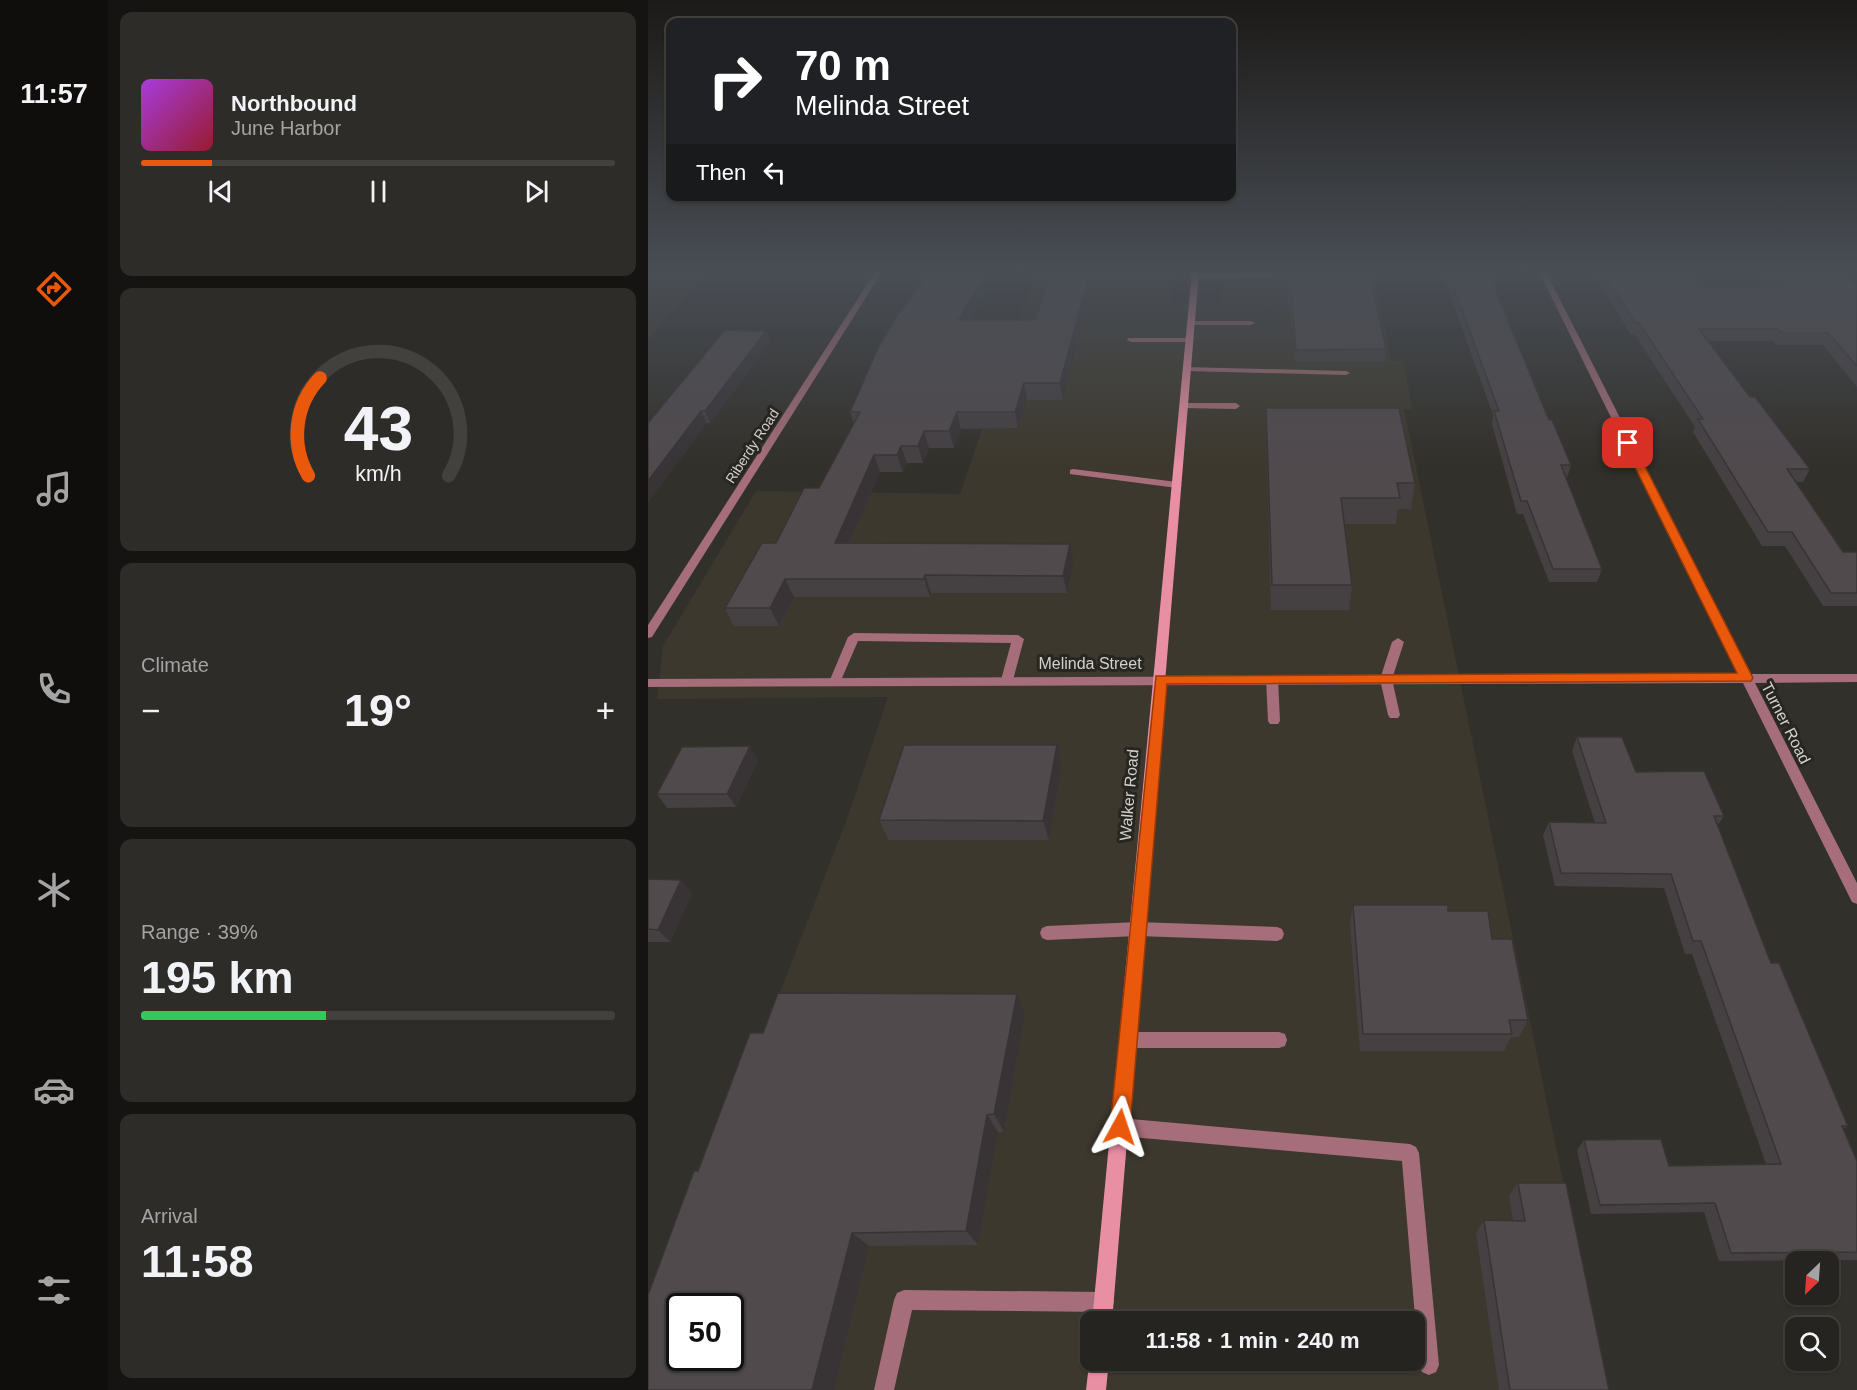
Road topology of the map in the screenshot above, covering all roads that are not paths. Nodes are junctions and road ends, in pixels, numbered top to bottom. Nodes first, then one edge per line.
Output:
1 (838, 337) edge
2 (1575, 337) edge
3 (1190, 339) joint
4 (1131, 340) dead end
5 (1188, 369) junction
6 (1346, 373) dead end
7 (1184, 406) junction
8 (1236, 406) dead end
9 (1073, 472) dead end
10 (1177, 485) junction
11 (648, 634) edge
12 (1398, 642) dead end
13 (1746, 678) junction
14 (1857, 678) edge
15 (1272, 679) junction
16 (1386, 679) junction
17 (1007, 680) junction
18 (1161, 680) junction
19 (835, 682) junction
20 (648, 683) edge
21 (1394, 715) dead end
22 (1274, 721) dead end
23 (1857, 898) edge
24 (1138, 929) junction
25 (1047, 933) dead end
26 (1277, 934) dead end
27 (1128, 1040) junction
28 (1279, 1040) dead end
29 (1120, 1127) junction
30 (1104, 1302) junction
31 (1103, 1311) edge
32 (1429, 1365) dead end
33 (1098, 1371) edge
34 (884, 1390) edge
35 (1096, 1390) edge

1 - 11 street, Riberdy Road
2 - 13 street, Turner Road
3 - 4 street
3 - 5 main road, Walker Road
5 - 6 street
5 - 7 main road, Walker Road
7 - 8 street
7 - 10 main road, Walker Road
9 - 10 street
10 - 18 main road, Walker Road
12 - 16 street
13 - 14 street, Melinda Street
13 - 16 street, Melinda Street
13 - 23 street, Turner Road
15 - 16 street, Melinda Street
15 - 18 street, Melinda Street
15 - 22 street
16 - 21 street
17 - 18 street, Melinda Street
17 - 19 street, Melinda Street
17 - 19 street
18 - 24 main road, Walker Road
19 - 20 street, Melinda Street
24 - 25 street
24 - 26 street
24 - 27 main road, Walker Road
27 - 28 street
27 - 29 main road, Walker Road
29 - 30 main road, Walker Road
29 - 32 street
30 - 31 main road, Walker Road
30 - 34 street
33 - 35 main road

